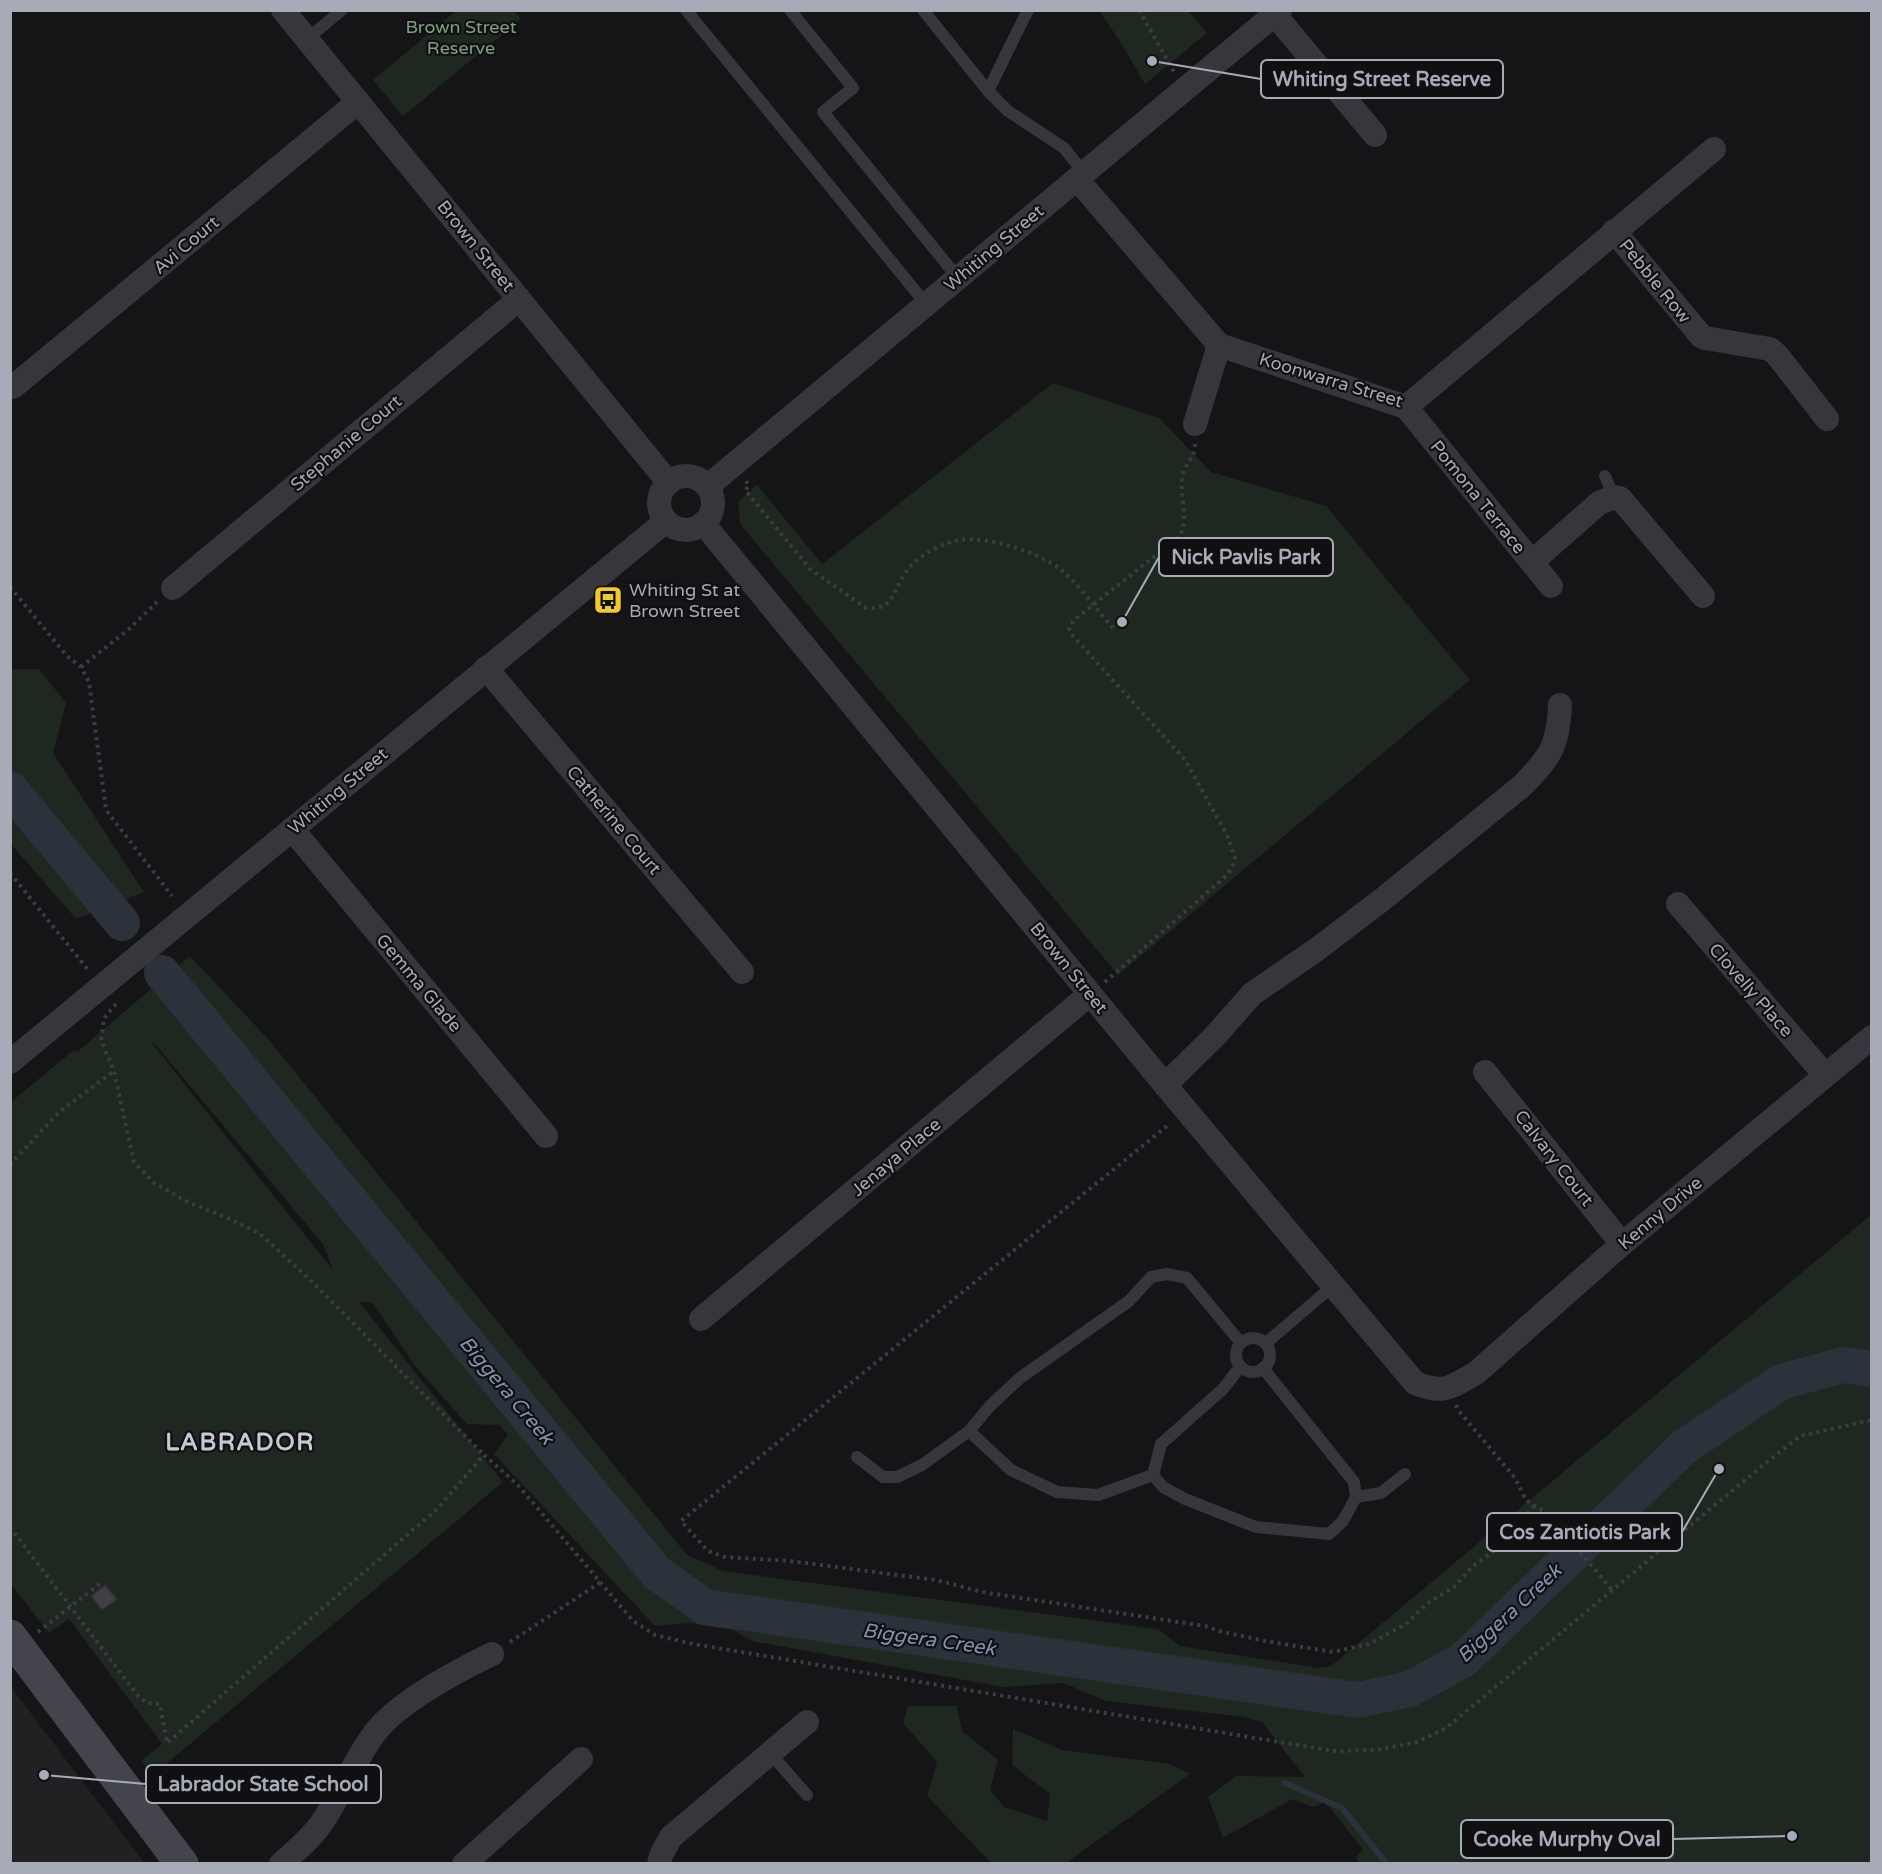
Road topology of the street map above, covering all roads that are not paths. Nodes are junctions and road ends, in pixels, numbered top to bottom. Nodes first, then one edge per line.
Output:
1 (283, 10) edge
2 (342, 10) edge
3 (686, 10) edge
4 (790, 10) edge
5 (923, 10) edge
6 (1028, 10) edge
7 (1278, 13) edge
8 (307, 39) junction
9 (988, 91) junction
10 (358, 102) junction
11 (1375, 135) dead end
12 (1714, 149) dead end
13 (1080, 176) junction
14 (1614, 231) junction
15 (958, 278) junction
16 (519, 299) junction
17 (926, 304) junction
18 (1219, 345) junction
19 (13, 387) dead end
20 (1406, 407) junction
21 (1827, 419) dead end
22 (1195, 424) road end
23 (669, 483) junction
24 (708, 486) junction
25 (666, 521) junction
26 (703, 523) junction
27 (1532, 562) junction
28 (1551, 586) dead end
29 (173, 588) road end
30 (1703, 596) dead end
31 (486, 668) junction
32 (1560, 705) dead end
33 (292, 829) junction
34 (1678, 904) dead end
35 (742, 972) dead end
36 (1090, 994) junction
37 (1872, 1037) edge
38 (10, 1062) edge
39 (1485, 1072) dead end
40 (1825, 1075) junction
41 (1165, 1085) junction
42 (546, 1136) dead end
43 (1622, 1244) junction
44 (1334, 1285) junction
45 (701, 1319) dead end
46 (1241, 1343) junction
47 (1266, 1343) junction
48 (1240, 1367) junction
49 (1263, 1368) junction
50 (1449, 1388) joint
51 (969, 1431) junction
52 (857, 1457) dead end
53 (1154, 1474) junction
54 (1405, 1474) dead end
55 (1356, 1497) junction
56 (22, 1636) edge
57 (492, 1654) road end
58 (807, 1722) dead end
59 (770, 1753) junction
60 (582, 1760) dead end
61 (807, 1795) dead end
62 (182, 1863) edge
63 (281, 1863) edge
64 (464, 1863) edge
65 (659, 1863) edge

1 - 8 street, Brown Street
2 - 8 lane
3 - 17 lane
4 - 15 lane
5 - 9 lane
6 - 9 lane
7 - 11 street
7 - 13 street, Whiting Street
8 - 10 street, Brown Street
9 - 13 lane
10 - 16 street, Brown Street
10 - 19 street, Avi Court
12 - 14 street, Koonwarra Street
13 - 15 street, Whiting Street
13 - 18 street
14 - 20 street, Koonwarra Street
14 - 21 street, Pebble Row
15 - 17 street, Whiting Street
16 - 23 street, Brown Street
16 - 29 street, Stephanie Court
17 - 24 street, Whiting Street
18 - 20 street, Koonwarra Street
18 - 22 street
20 - 27 street, Pomona Terrace
23 - 24 street
23 - 25 street
24 - 26 street
25 - 26 street
25 - 31 street, Whiting Street
26 - 36 street, Brown Street
27 - 28 street, Pomona Terrace
27 - 30 street
31 - 33 street, Whiting Street
31 - 35 street, Catherine Court
32 - 41 street
33 - 38 street, Whiting Street
33 - 42 street, Gemma Glade
34 - 40 street, Clovelly Place
36 - 41 street, Brown Street
36 - 45 street, Jenaya Place
37 - 40 street, Kenny Drive
39 - 43 street, Calvary Court
40 - 43 street, Kenny Drive
41 - 44 street, Brown Street
43 - 50 street, Kenny Drive
44 - 47 lane
44 - 50 street, Brown Street
46 - 47 lane
46 - 48 lane
46 - 51 lane
47 - 49 lane
48 - 49 lane
48 - 53 lane
49 - 55 lane
51 - 52 lane
51 - 53 lane
53 - 55 lane
54 - 55 lane
56 - 62 main road
57 - 63 street
58 - 59 street
59 - 61 lane
59 - 65 street
60 - 64 street

